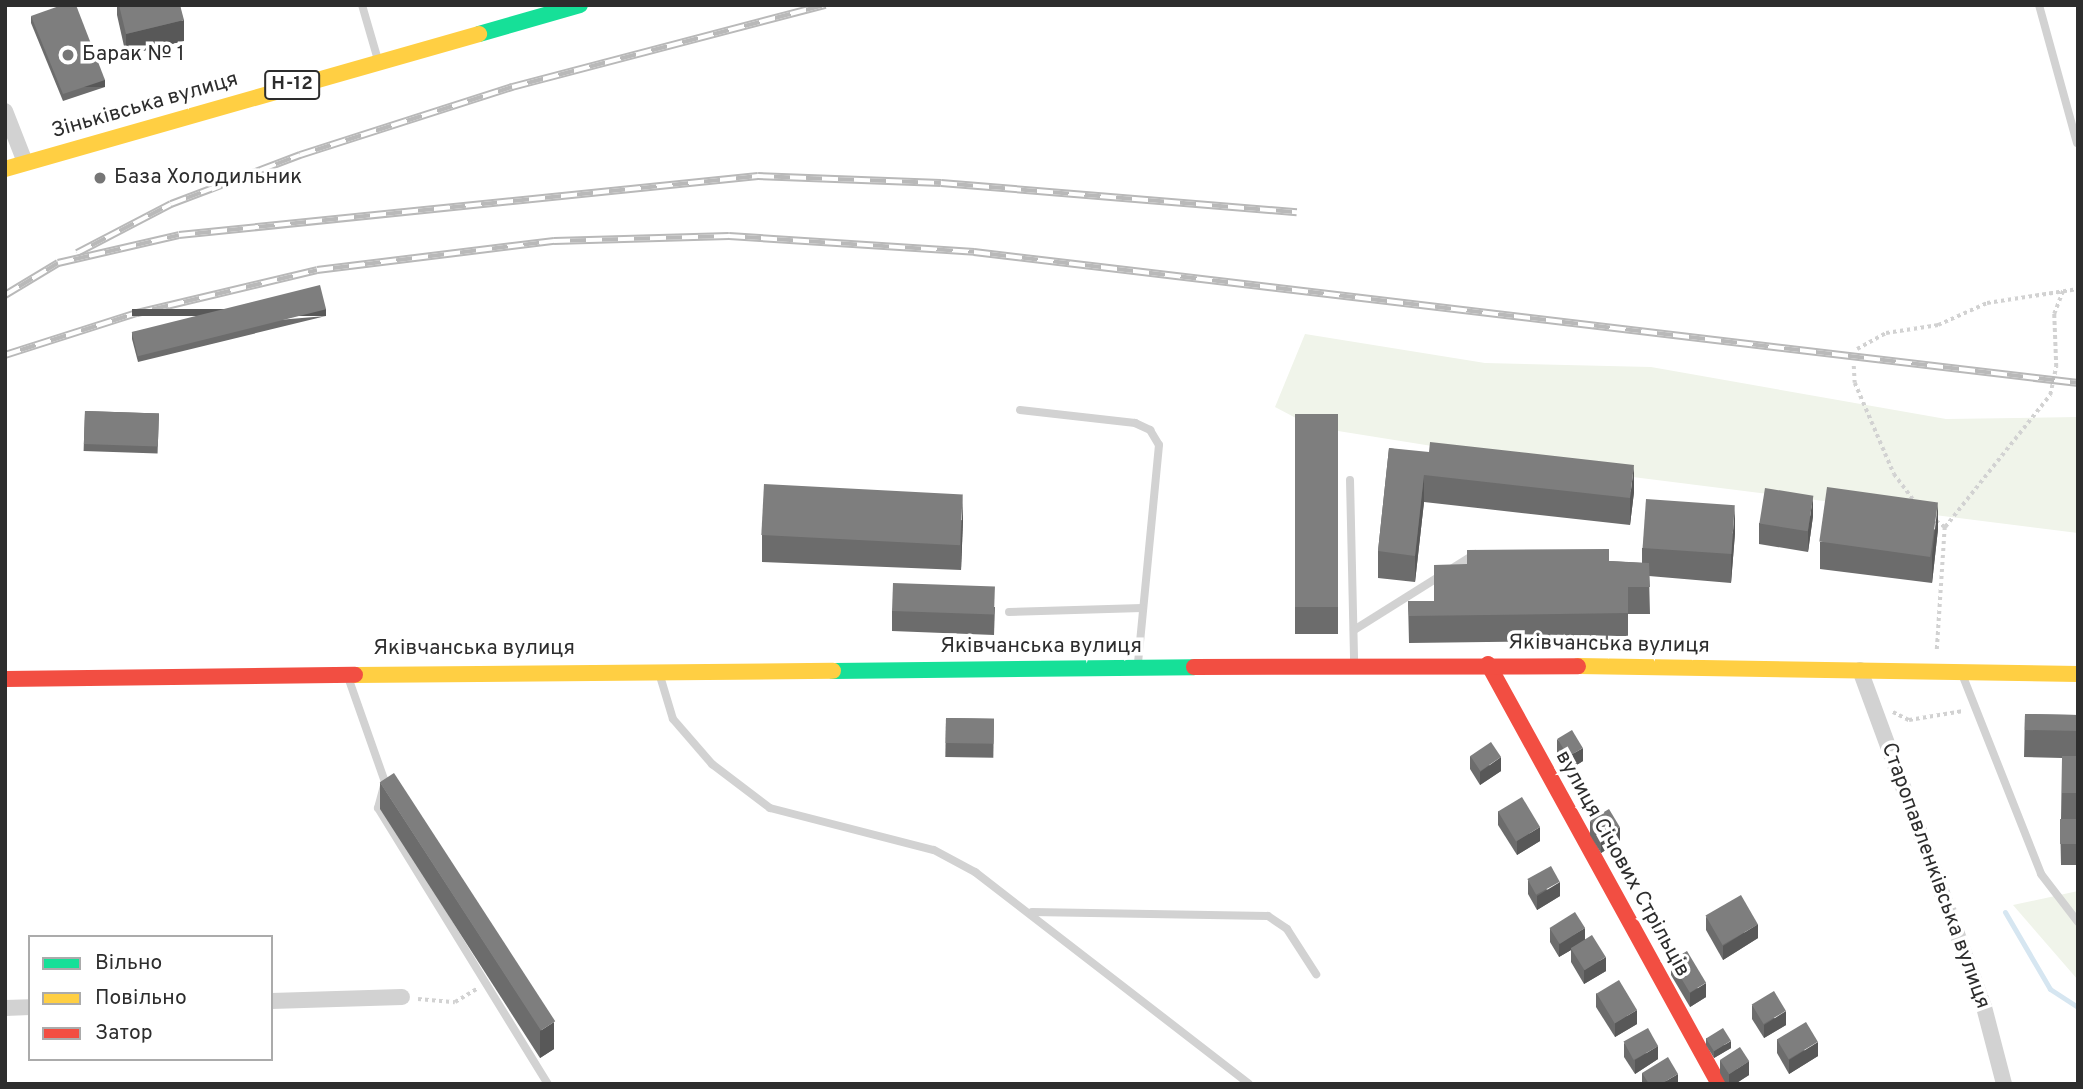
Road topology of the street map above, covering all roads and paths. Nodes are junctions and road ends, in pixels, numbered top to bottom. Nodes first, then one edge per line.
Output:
1 (362, 5) edge
2 (580, 5) edge
3 (2039, 5) edge
4 (378, 60) junction
5 (5, 111) edge
6 (2077, 143) edge
7 (25, 162) junction
8 (5, 169) edge
9 (2078, 289) edge
10 (2063, 291) junction
11 (1857, 349) dead end
12 (1854, 366) dead end
13 (1020, 410) dead end
14 (1349, 480) dead end
15 (1922, 511) edge
16 (1934, 519) edge
17 (1945, 527) junction
18 (1482, 554) edge
19 (1142, 608) junction
20 (1009, 612) dead end
21 (1354, 630) junction
22 (1488, 664) junction
23 (1354, 665) junction
24 (1137, 667) junction
25 (658, 670) junction
26 (1860, 670) junction
27 (346, 671) junction
28 (1935, 671) junction
29 (1961, 672) junction
30 (2078, 674) edge
31 (5, 678) edge
32 (1869, 700) junction
33 (1975, 709) junction
34 (1032, 912) junction
35 (2078, 922) edge
36 (1316, 974) dead end
37 (486, 983) junction
38 (402, 997) joint
39 (273, 1001) edge
40 (28, 1007) edge
41 (5, 1008) edge
42 (548, 1084) edge
43 (1249, 1084) edge
44 (1719, 1084) edge
45 (2004, 1084) edge

1 - 4 lane
2 - 4 street, Зіньківська вулиця / Н-12
3 - 6 lane
4 - 7 street, Зіньківська вулиця / Н-12
5 - 7 street
7 - 8 street, Зіньківська вулиця / Н-12
9 - 10 path
10 - 11 path
10 - 17 path
12 - 15 path
13 - 19 lane
14 - 21 lane
16 - 17 path
17 - 28 path
18 - 21 lane
19 - 20 lane
19 - 24 lane
21 - 23 lane
22 - 23 street, Яківчанська вулиця
22 - 26 street, Яківчанська вулиця
22 - 44 street, вулиця Січових Стрільців
23 - 24 street, Яківчанська вулиця
24 - 25 street, Яківчанська вулиця
25 - 27 street, Яківчанська вулиця
25 - 34 lane
26 - 28 street, Яківчанська вулиця
26 - 32 street, Старопавленківська вулиця
27 - 31 street, Яківчанська вулиця
27 - 37 lane
28 - 29 street, Яківчанська вулиця
29 - 30 street, Яківчанська вулиця
29 - 33 lane
32 - 33 path
32 - 45 street, Старопавленківська вулиця
33 - 35 lane
34 - 36 lane
34 - 43 lane
37 - 38 path
37 - 42 lane
38 - 39 street
40 - 41 street

